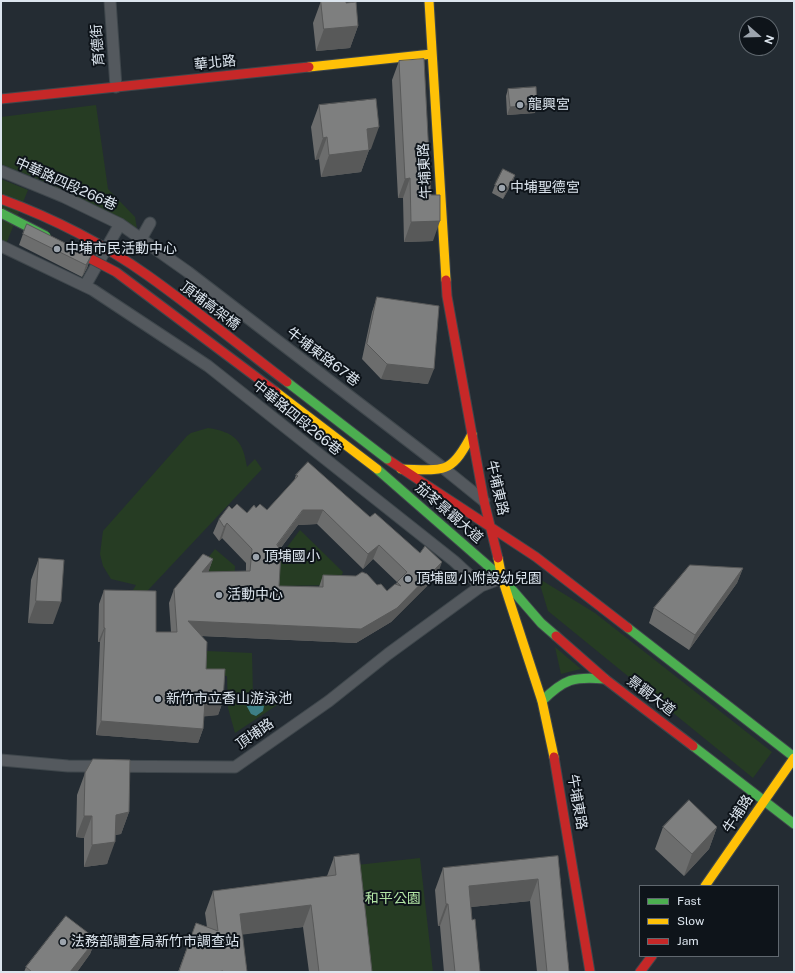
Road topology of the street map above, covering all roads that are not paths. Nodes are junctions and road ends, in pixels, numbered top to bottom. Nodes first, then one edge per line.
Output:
1 (110, 1) edge
2 (429, 1) edge
3 (432, 54) junction
4 (116, 87) junction
5 (1, 99) edge
6 (1, 171) edge
7 (1, 199) edge
8 (1, 213) edge
9 (150, 223) dead end
10 (120, 224) junction
11 (141, 239) junction
12 (1, 246) edge
13 (86, 286) junction
14 (472, 434) junction
15 (387, 459) joint
16 (442, 467) junction
17 (377, 468) joint
18 (400, 469) junction
19 (484, 501) junction
20 (492, 529) junction
21 (502, 578) junction
22 (481, 586) junction
23 (605, 679) junction
24 (542, 701) junction
25 (794, 757) edge
26 (1, 760) edge
27 (764, 800) junction
28 (794, 824) edge
29 (706, 885) edge
30 (651, 957) edge
31 (590, 972) edge
32 (640, 972) edge

1 - 4 street, 育德街
2 - 3 street, 牛埔東路
3 - 4 street, 華北路
3 - 14 street, 牛埔東路
4 - 5 street, 華北路
6 - 10 street, 中華路四段266巷
7 - 15 street, 頂埔高架橋, bridge
8 - 17 street, 頂埔高架橋, bridge
9 - 11 street
10 - 11 street, 中華路四段266巷
10 - 13 street, 中華路四段266巷
11 - 16 street, 牛埔東路67巷
12 - 13 street, 中華路四段266巷
13 - 22 street, 中華路四段266巷
14 - 16 street
14 - 19 street, 牛埔東路
15 - 18 street, 茄苳景觀大道
16 - 18 street
16 - 19 street, 牛埔東路67巷
17 - 21 street, 茄苳景觀大道
18 - 20 street, 茄苳景觀大道
19 - 20 street, 牛埔東路
20 - 21 street, 牛埔東路
20 - 25 street
21 - 22 street, 頂埔路
21 - 23 street, 景觀大道
21 - 24 street, 牛埔東路
22 - 26 street, 頂埔路
23 - 24 street
23 - 27 street, 景觀大道
24 - 31 street, 牛埔東路
25 - 27 street, 牛埔路
27 - 28 street, 景觀大道
27 - 29 street, 牛埔路
30 - 32 street

